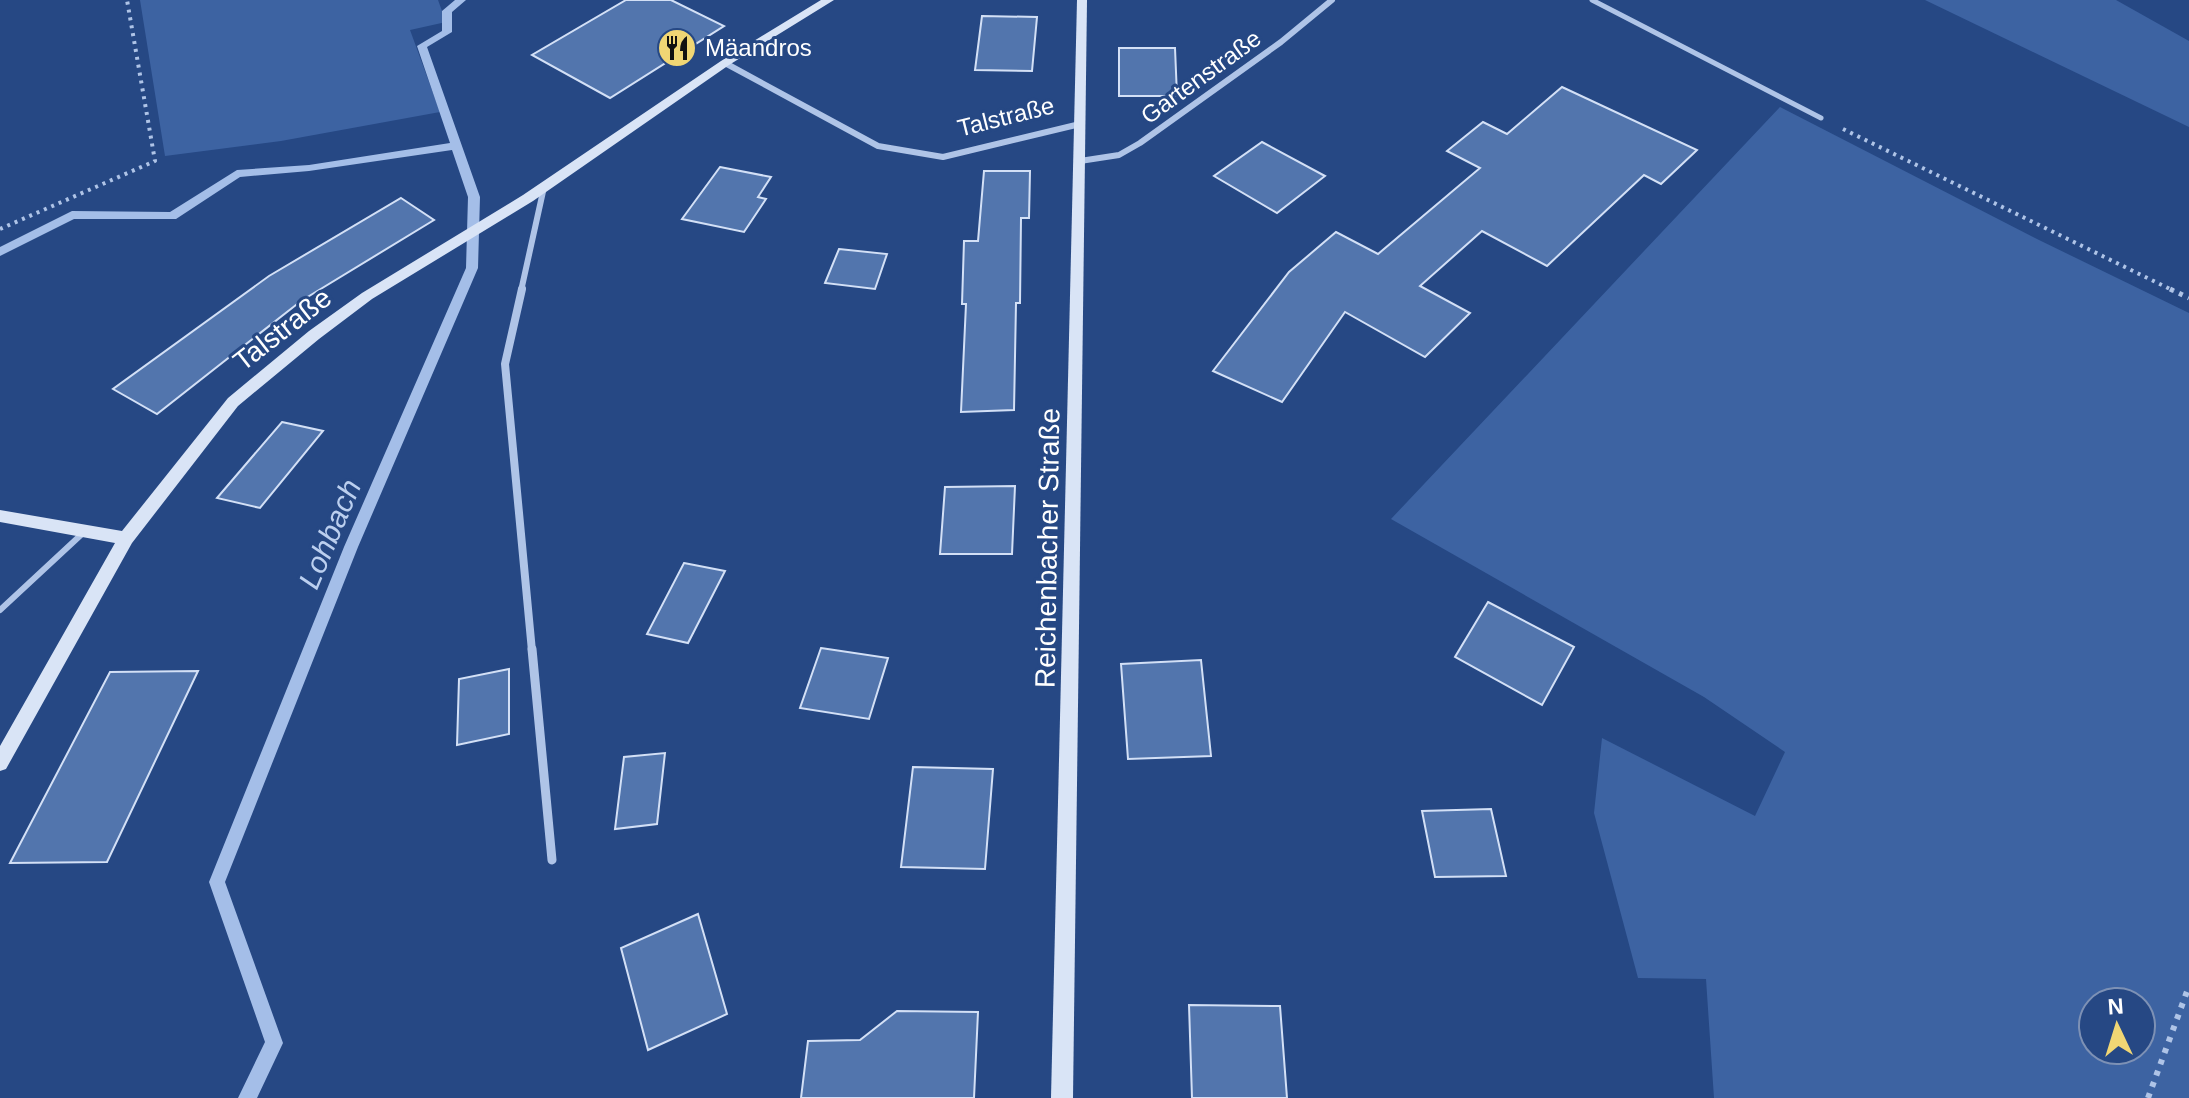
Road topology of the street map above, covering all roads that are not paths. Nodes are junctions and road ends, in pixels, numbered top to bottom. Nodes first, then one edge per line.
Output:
1 (829, 0) edge
2 (1082, 0) edge
3 (1332, 0) edge
4 (1592, 0) edge
5 (725, 63) junction
6 (1821, 118) road end
7 (1080, 124) junction
8 (1080, 161) junction
9 (545, 186) junction
10 (0, 516) edge
11 (86, 531) junction
12 (126, 538) junction
13 (0, 610) edge
14 (0, 763) edge
15 (552, 860) dead end
16 (1062, 1098) edge

1 - 5 street, Talstraße
2 - 7 street, Reichenbacher Straße
3 - 8 street, Gartenstraße
4 - 6 lane
5 - 7 street, Talstraße
5 - 9 street, Talstraße
7 - 8 street, Reichenbacher Straße
8 - 16 street, Reichenbacher Straße
9 - 12 street, Talstraße
9 - 15 street
10 - 11 street
11 - 12 street
11 - 13 lane
12 - 14 street, Talstraße

